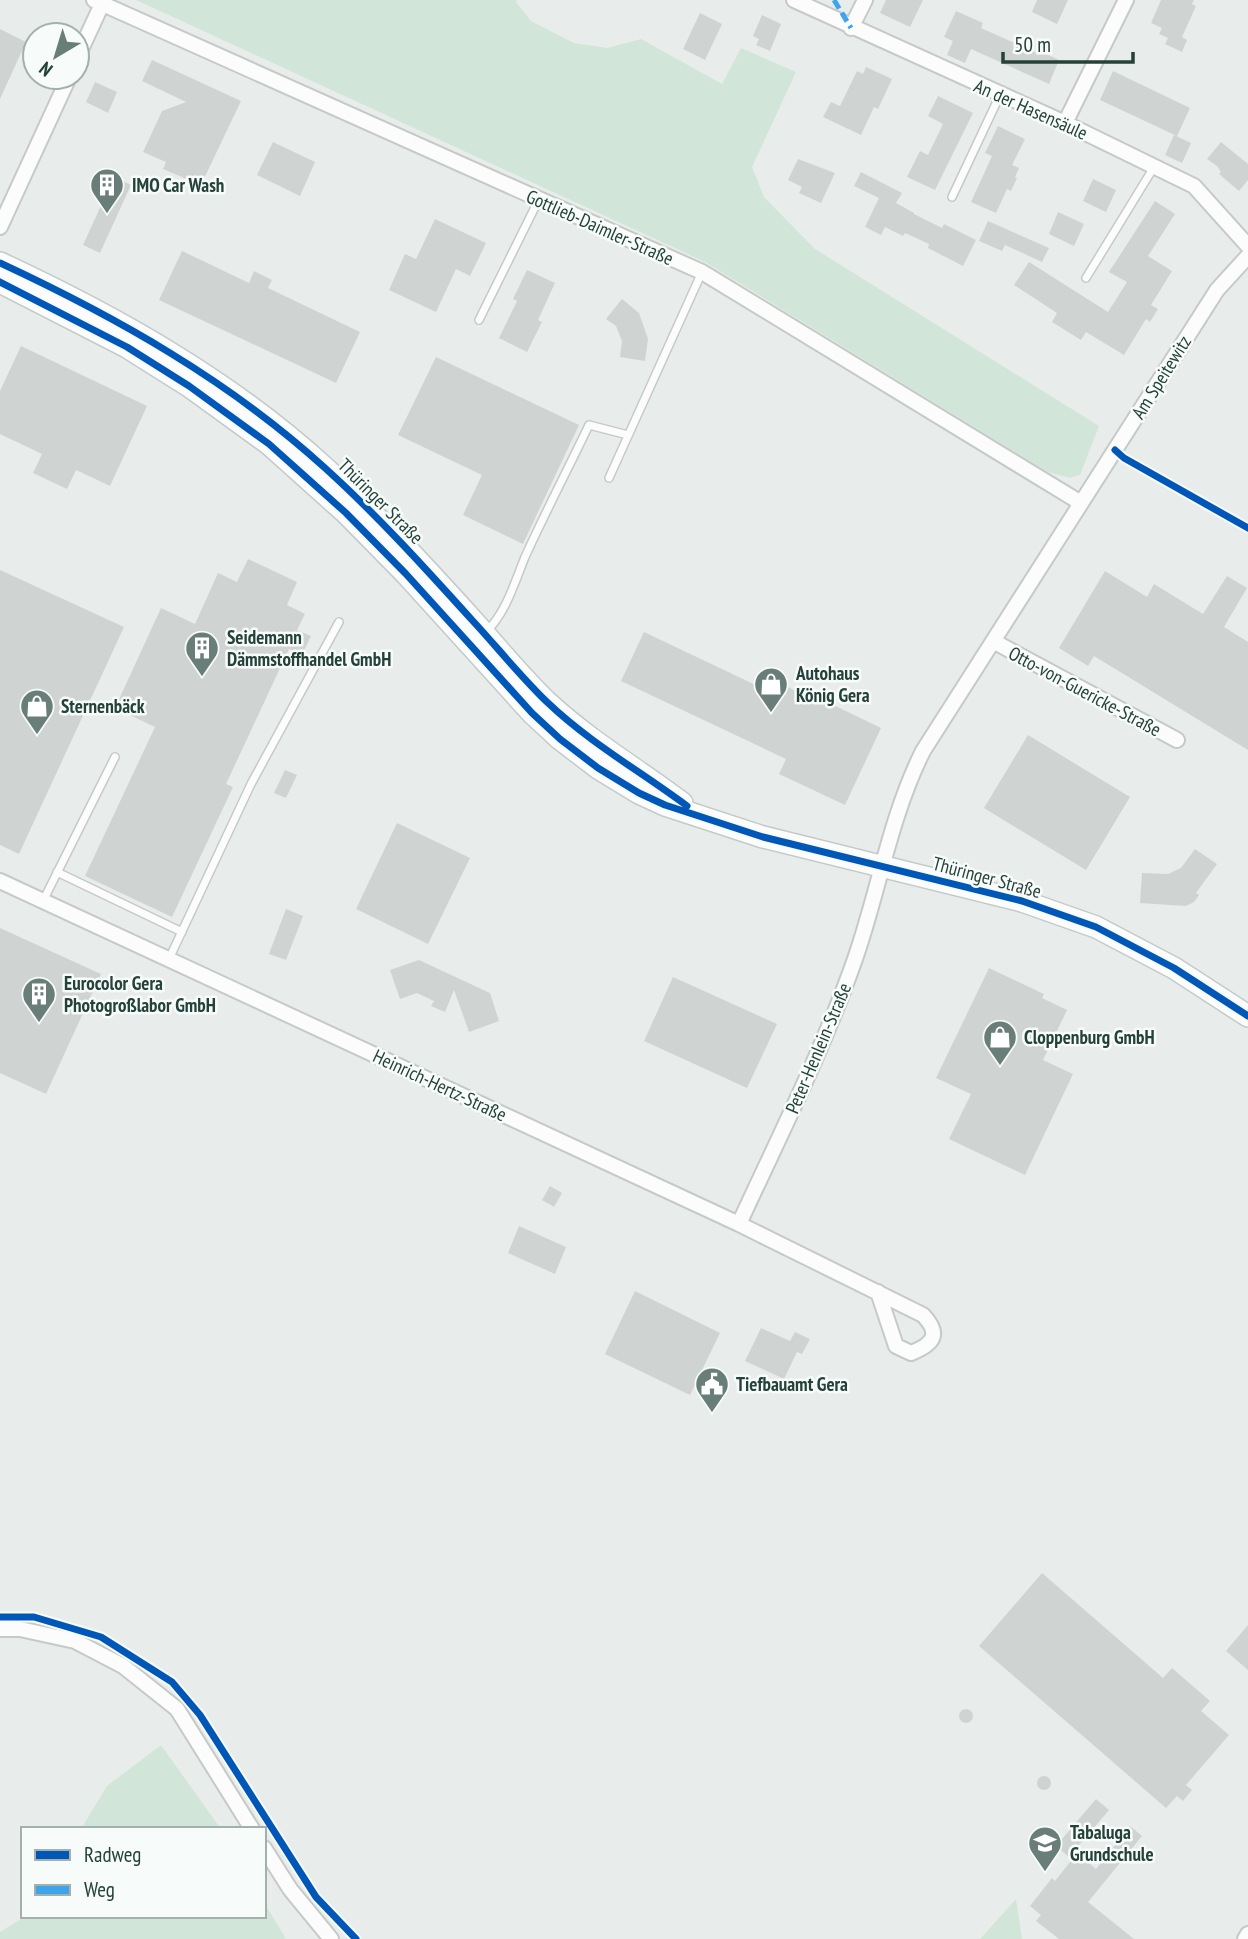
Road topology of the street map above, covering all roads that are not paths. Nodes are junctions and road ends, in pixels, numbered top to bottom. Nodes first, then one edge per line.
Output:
1 (794, 0) edge
2 (865, 0) edge
3 (1126, 0) edge
4 (98, 2) edge
5 (91, 21) edge
6 (851, 28) junction
7 (63, 91) edge
8 (1000, 95) junction
9 (1065, 122) junction
10 (1154, 166) junction
11 (952, 197) dead end
12 (538, 199) junction
13 (0, 227) edge
14 (1248, 246) edge
15 (1248, 256) edge
16 (0, 263) edge
17 (702, 272) junction
18 (1086, 278) dead end
19 (0, 282) edge
20 (479, 320) dead end
21 (628, 435) junction
22 (609, 478) dead end
23 (1081, 503) junction
24 (339, 622) dead end
25 (478, 640) junction
26 (993, 641) junction
27 (1177, 740) dead end
28 (115, 757) dead end
29 (884, 867) junction
30 (57, 872) junction
31 (0, 881) edge
32 (43, 901) junction
33 (182, 932) junction
34 (169, 960) junction
35 (1248, 1016) edge
36 (739, 1224) junction
37 (878, 1292) junction
38 (0, 1629) edge
39 (251, 1827) edge
40 (266, 1852) edge
41 (1248, 1934) edge
42 (331, 1939) edge
43 (1245, 1939) edge

1 - 6 street, An der Hasensäule
2 - 6 street
3 - 9 street
4 - 5 street
4 - 12 street, Gottlieb-Daimler-Straße
6 - 8 street, An der Hasensäule
7 - 13 street
8 - 9 street, An der Hasensäule
8 - 11 lane
9 - 10 street, An der Hasensäule
10 - 14 street, An der Hasensäule
10 - 18 lane
12 - 17 street, Gottlieb-Daimler-Straße
12 - 20 lane
15 - 23 street, Am Speitewitz
16 - 25 main road, Thüringer Straße
17 - 21 lane
17 - 23 street, Gottlieb-Daimler-Straße
19 - 25 main road, Thüringer Straße
21 - 22 lane
21 - 25 lane
23 - 26 street, Otto-von-Guericke-Straße
24 - 33 lane
25 - 29 main road, Thüringer Straße
26 - 27 street, Otto-von-Guericke-Straße
26 - 29 street, Otto-von-Guericke-Straße
28 - 30 lane
29 - 35 main road, Thüringer Straße
29 - 36 street, Peter-Henlein-Straße
30 - 32 lane
30 - 33 lane
31 - 32 street, Heinrich-Hertz-Straße
32 - 34 street, Heinrich-Hertz-Straße
33 - 34 lane
34 - 36 street, Heinrich-Hertz-Straße
36 - 37 street, Heinrich-Hertz-Straße
37 - 37 street, Heinrich-Hertz-Straße
38 - 39 street
40 - 42 street
41 - 43 street

